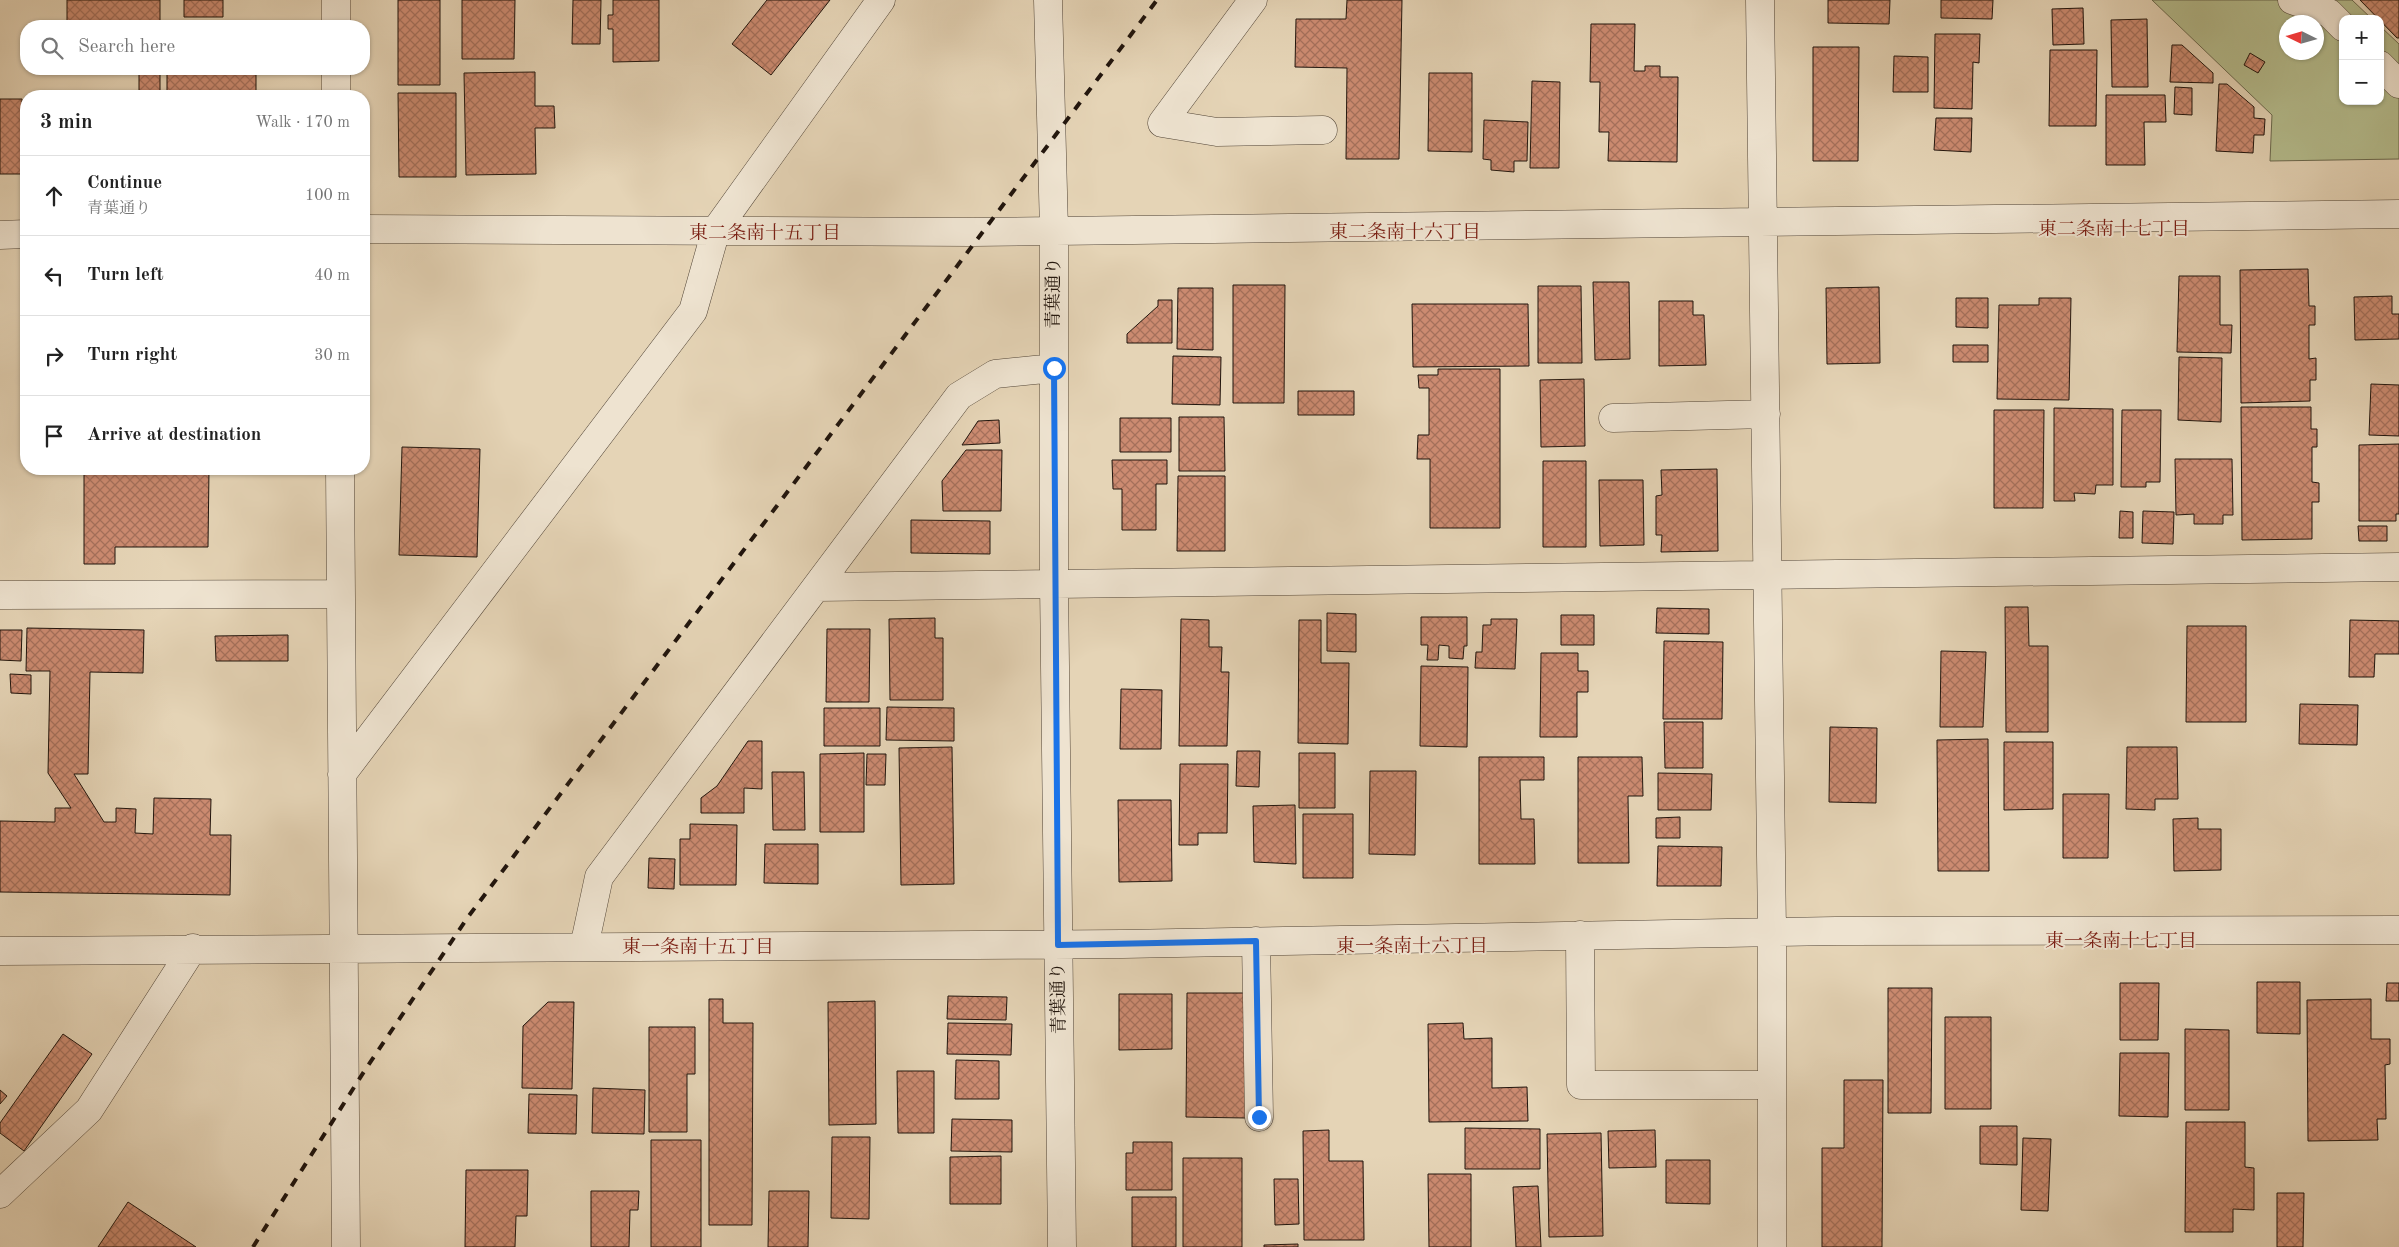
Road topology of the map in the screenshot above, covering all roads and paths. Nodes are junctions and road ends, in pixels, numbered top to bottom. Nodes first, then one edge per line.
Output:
1 (336, 0) edge
2 (881, 0) edge
3 (1048, 0) edge
4 (1253, 0) edge
5 (1760, 0) edge
6 (2292, 0) edge
7 (336, 20) edge
8 (2339, 23) edge
9 (2384, 69) edge
10 (336, 75) edge
11 (2399, 84) edge
12 (336, 90) edge
13 (1323, 130) dead end
14 (2399, 214) edge
15 (1764, 222) junction
16 (370, 229) edge
17 (716, 230) junction
18 (1054, 230) junction
19 (20, 234) edge
20 (0, 235) edge
21 (1054, 368) junction
22 (1766, 414) junction
23 (1613, 418) dead end
24 (340, 475) edge
25 (2399, 567) edge
26 (1768, 576) junction
27 (1054, 583) junction
28 (816, 587) junction
29 (341, 594) junction
30 (0, 595) edge
31 (342, 774) junction
32 (2399, 930) edge
33 (1772, 932) junction
34 (1580, 935) junction
35 (1256, 941) junction
36 (1058, 945) junction
37 (584, 947) junction
38 (193, 948) junction
39 (343, 948) junction
40 (0, 950) edge
41 (1771, 1085) junction
42 (1259, 1117) dead end
43 (0, 1194) edge
44 (346, 1247) edge
45 (1062, 1247) edge
46 (1772, 1247) edge

1 - 7 street
2 - 17 street
3 - 18 street, 青葉通り
4 - 13 street
5 - 15 street
6 - 8 street
9 - 11 street
10 - 12 street
14 - 15 street
15 - 18 street
15 - 22 street
16 - 17 street
17 - 18 street
17 - 31 street
18 - 21 street, 青葉通り
19 - 20 street
21 - 27 street, 青葉通り
21 - 28 street
22 - 23 street
22 - 26 street
24 - 29 street
25 - 26 street
26 - 27 street
26 - 33 street
27 - 28 street
27 - 36 street, 青葉通り
28 - 37 street
29 - 30 street
29 - 31 street
31 - 39 street
32 - 33 street
33 - 34 street
33 - 41 street
34 - 35 street
34 - 41 street
35 - 36 street
35 - 42 street
36 - 37 street
36 - 45 street, 青葉通り
37 - 39 street
38 - 39 street
38 - 40 street
38 - 43 street
39 - 44 street
41 - 46 street

